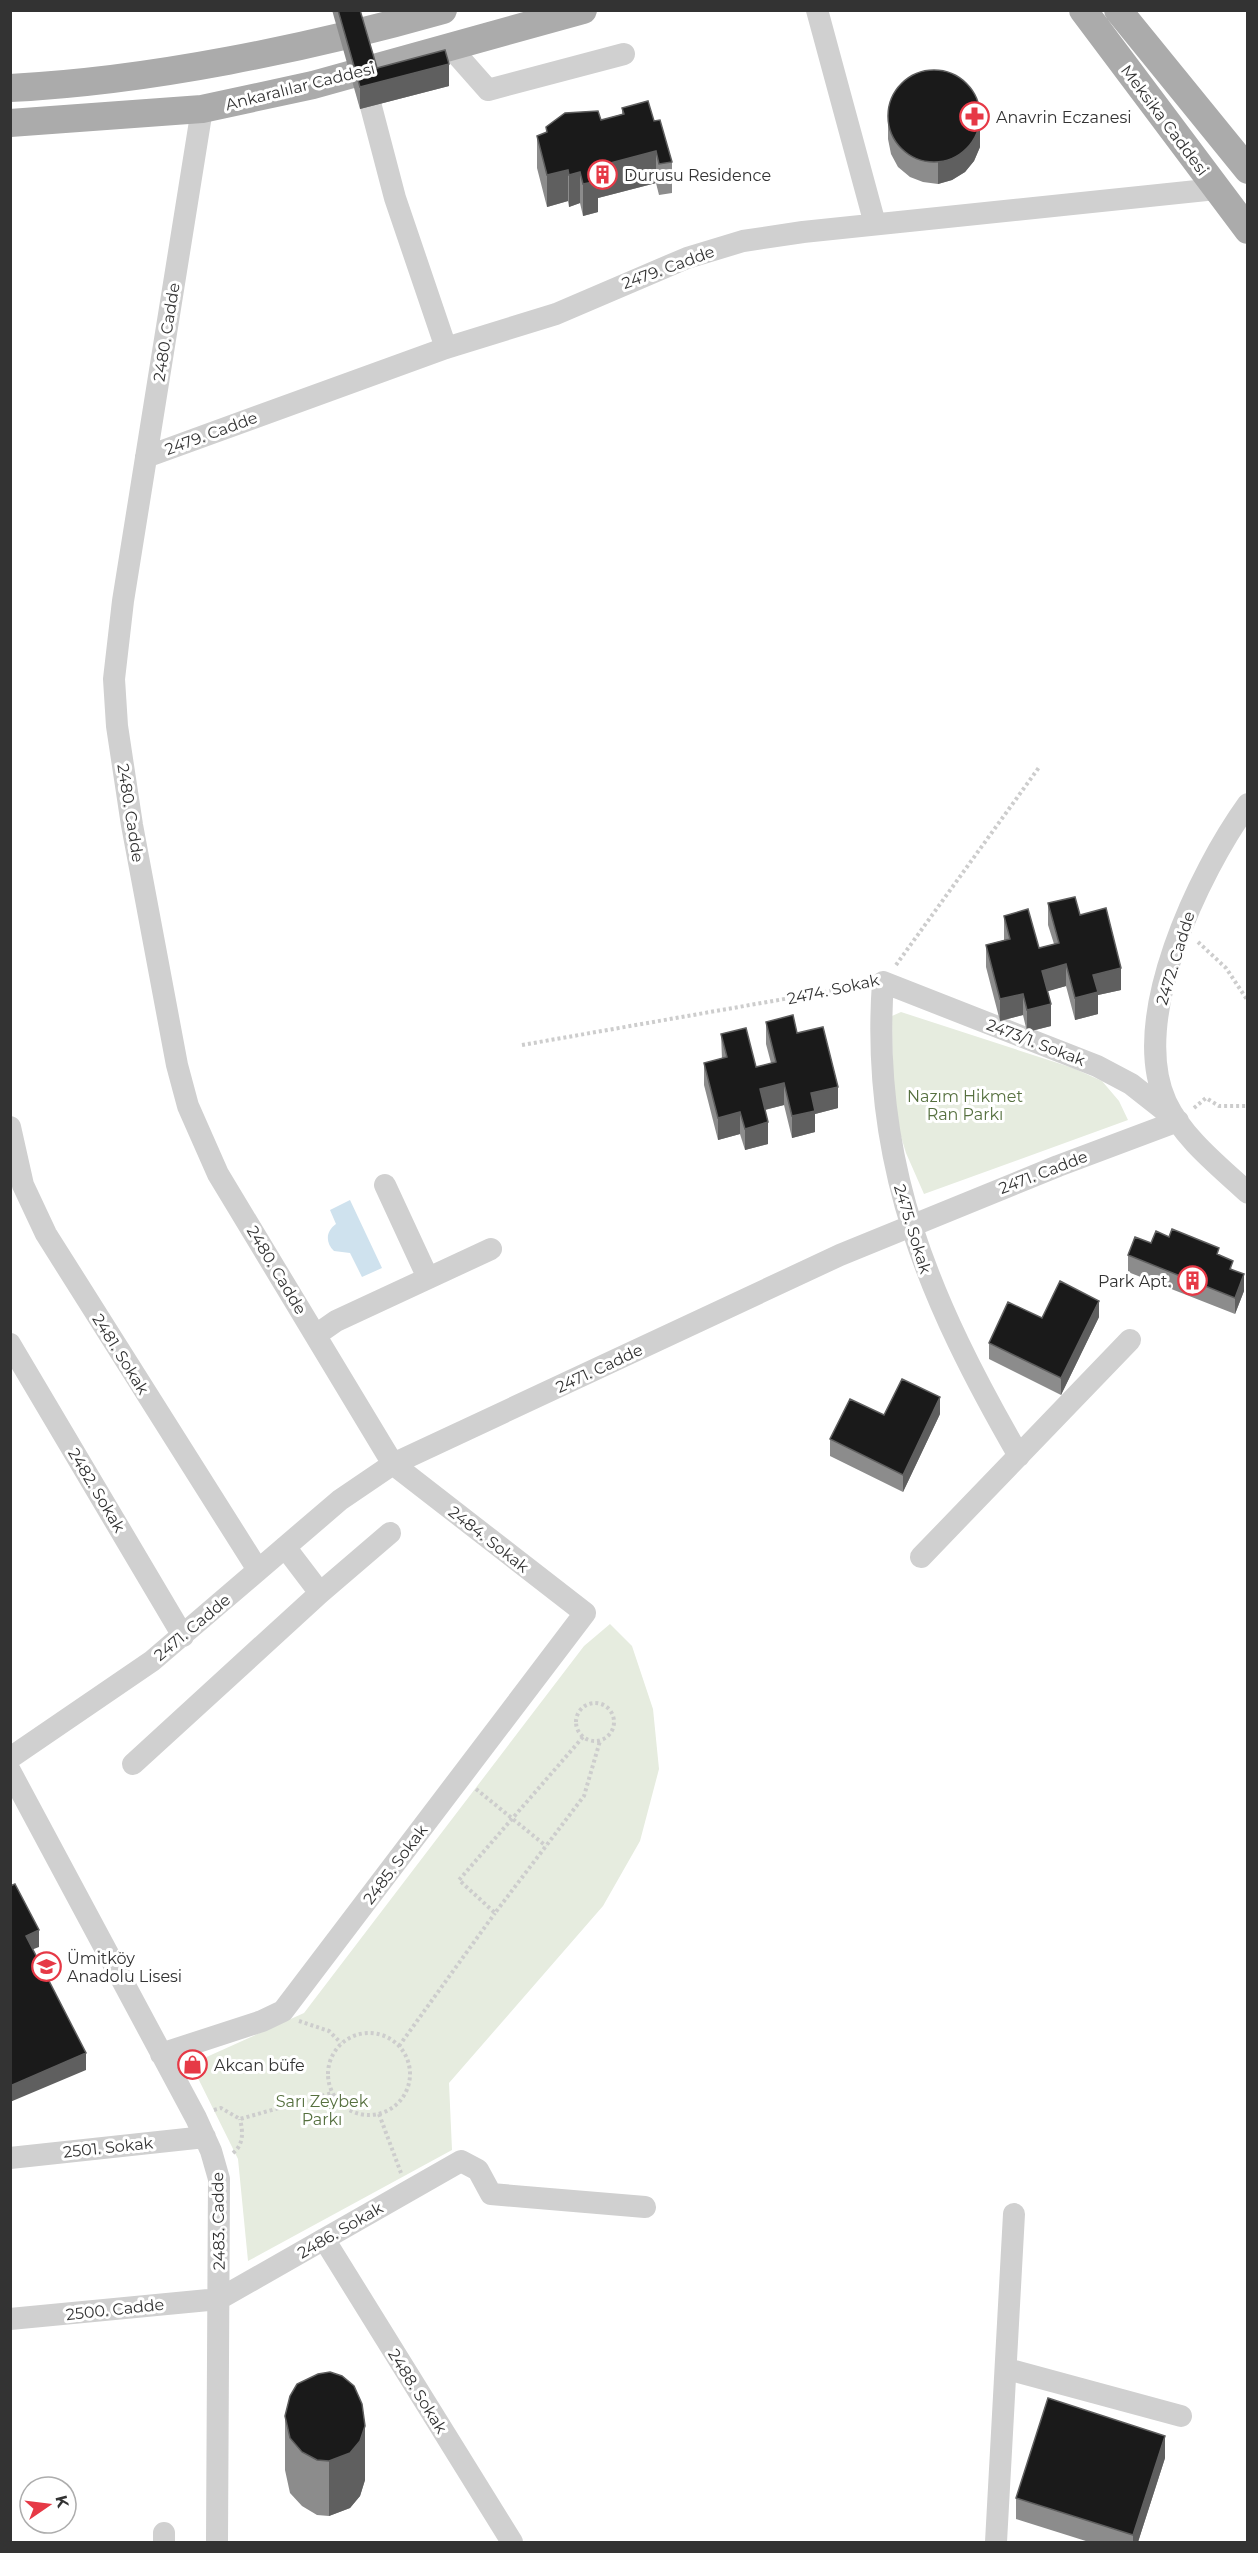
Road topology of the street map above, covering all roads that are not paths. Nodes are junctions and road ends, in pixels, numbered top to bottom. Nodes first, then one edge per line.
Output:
1 (443, 10) edge
2 (583, 10) edge
3 (817, 10) edge
4 (1083, 10) edge
5 (1118, 10) edge
6 (450, 47) junction
7 (624, 54) dead end
8 (205, 63) junction
9 (362, 71) junction
10 (10, 88) edge
11 (202, 109) junction
12 (10, 123) edge
13 (1245, 163) edge
14 (1216, 189) junction
15 (874, 224) junction
16 (1248, 230) edge
17 (446, 348) junction
18 (146, 457) junction
19 (1248, 804) edge
20 (883, 982) joint
21 (1178, 1121) junction
22 (10, 1127) edge
23 (385, 1185) dead end
24 (1248, 1193) edge
25 (911, 1225) junction
26 (490, 1249) dead end
27 (428, 1278) junction
28 (316, 1335) junction
29 (1130, 1340) dead end
30 (10, 1344) edge
31 (1019, 1456) junction
32 (393, 1464) junction
33 (390, 1533) dead end
34 (285, 1547) junction
35 (921, 1557) dead end
36 (258, 1570) junction
37 (320, 1593) junction
38 (585, 1613) joint
39 (183, 1636) junction
40 (10, 1758) edge
41 (133, 1764) dead end
42 (10, 1771) edge
43 (161, 2054) junction
44 (201, 2127) junction
45 (10, 2158) edge
46 (645, 2208) dead end
47 (1014, 2214) dead end
48 (324, 2239) junction
49 (219, 2299) junction
50 (10, 2319) edge
51 (1007, 2369) junction
52 (1180, 2416) dead end
53 (217, 2542) edge
54 (512, 2542) edge
55 (996, 2542) edge

1 - 8 main road
2 - 6 main road, Ankaralılar Caddesi
3 - 15 street
4 - 14 main road, Meksika Caddesi
5 - 13 main road, Meksika Caddesi
6 - 7 street
6 - 9 main road, Ankaralılar Caddesi
8 - 10 main road
8 - 11 main road
9 - 11 main road, Ankaralılar Caddesi
9 - 17 street
11 - 12 main road, Ankaralılar Caddesi
11 - 18 street, 2480. Cadde
14 - 15 street, 2479. Cadde
14 - 16 main road, Meksika Caddesi
15 - 17 street, 2479. Cadde
17 - 18 street, 2479. Cadde
18 - 28 street, 2480. Cadde
19 - 21 street, 2472. Cadde
20 - 21 street, 2473/1. Sokak
20 - 25 street, 2475. Sokak
21 - 24 street
21 - 25 street, 2471. Cadde
22 - 36 street, 2481. Sokak
23 - 27 street
25 - 31 street, 2475. Sokak
25 - 32 street, 2471. Cadde
26 - 27 street
27 - 28 street
28 - 32 street, 2480. Cadde
29 - 31 street
30 - 39 street, 2482. Sokak
31 - 35 street
32 - 34 street, 2471. Cadde
32 - 38 street, 2484. Sokak
33 - 37 street
34 - 36 street, 2471. Cadde
34 - 37 street
36 - 39 street, 2471. Cadde
37 - 41 street
38 - 43 street, 2485. Sokak
39 - 40 street, 2471. Cadde
42 - 43 street, 2483. Cadde
43 - 44 street, 2483. Cadde
44 - 45 street, 2501. Sokak
44 - 49 street, 2483. Cadde
46 - 48 street, 2486. Sokak
47 - 51 street
48 - 49 street, 2486. Sokak
48 - 54 street, 2488. Sokak
49 - 50 street, 2500. Cadde
49 - 53 street, 2483. Cadde
51 - 52 street
51 - 55 street

